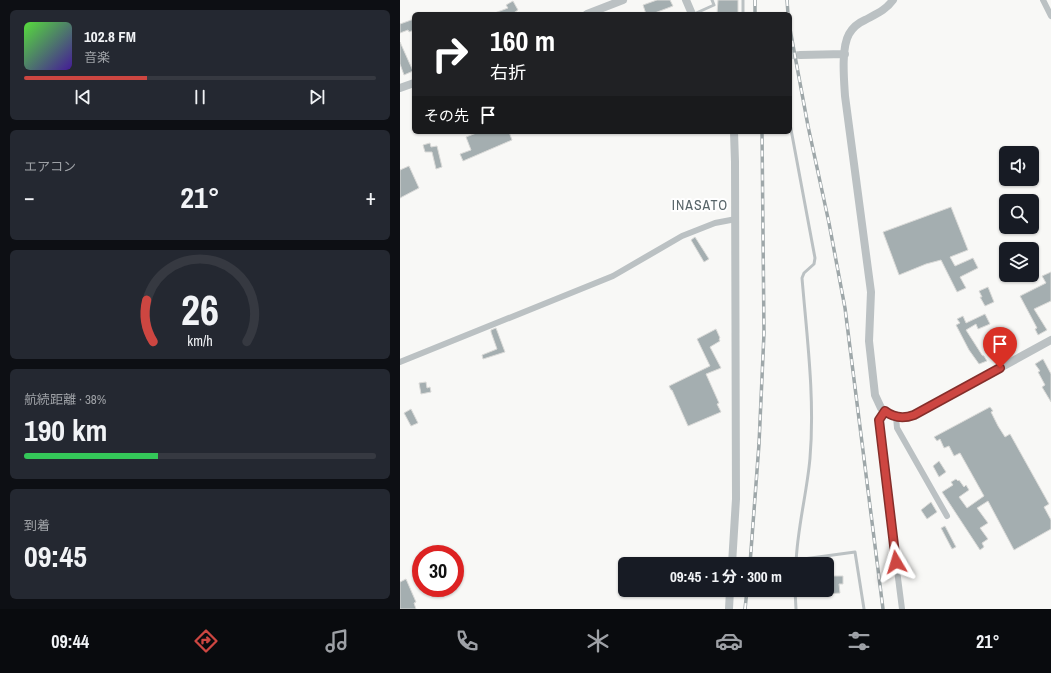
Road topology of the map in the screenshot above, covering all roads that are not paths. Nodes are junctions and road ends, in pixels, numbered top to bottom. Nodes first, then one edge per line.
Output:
1 (623, 0) edge
2 (686, 0) edge
3 (712, 0) edge
4 (743, 0) edge
5 (893, 0) edge
6 (1043, 0) edge
7 (592, 12) edge
8 (692, 12) edge
9 (698, 12) edge
10 (743, 12) edge
11 (1051, 16) edge
12 (845, 54) junction
13 (800, 55) tunnel mouth
14 (412, 84) edge
15 (400, 88) edge
16 (734, 134) edge
17 (792, 134) edge
18 (736, 219) junction
19 (1051, 340) edge
20 (400, 362) edge
21 (885, 411) junction
22 (896, 417) junction
23 (947, 516) dead end
24 (732, 557) edge
25 (797, 557) edge
26 (826, 557) edge
27 (730, 597) edge
28 (795, 597) edge
29 (729, 609) edge
30 (796, 609) edge
31 (864, 609) edge
32 (902, 609) edge

1 - 7 street
2 - 8 street
3 - 9 lane
4 - 10 lane
5 - 12 street
6 - 11 street
12 - 13 street
12 - 21 street
14 - 15 street
16 - 18 street
17 - 25 lane
18 - 20 street
18 - 24 street
19 - 22 street
21 - 22 street
21 - 32 street
22 - 23 street
26 - 31 lane
27 - 29 street
28 - 30 lane

